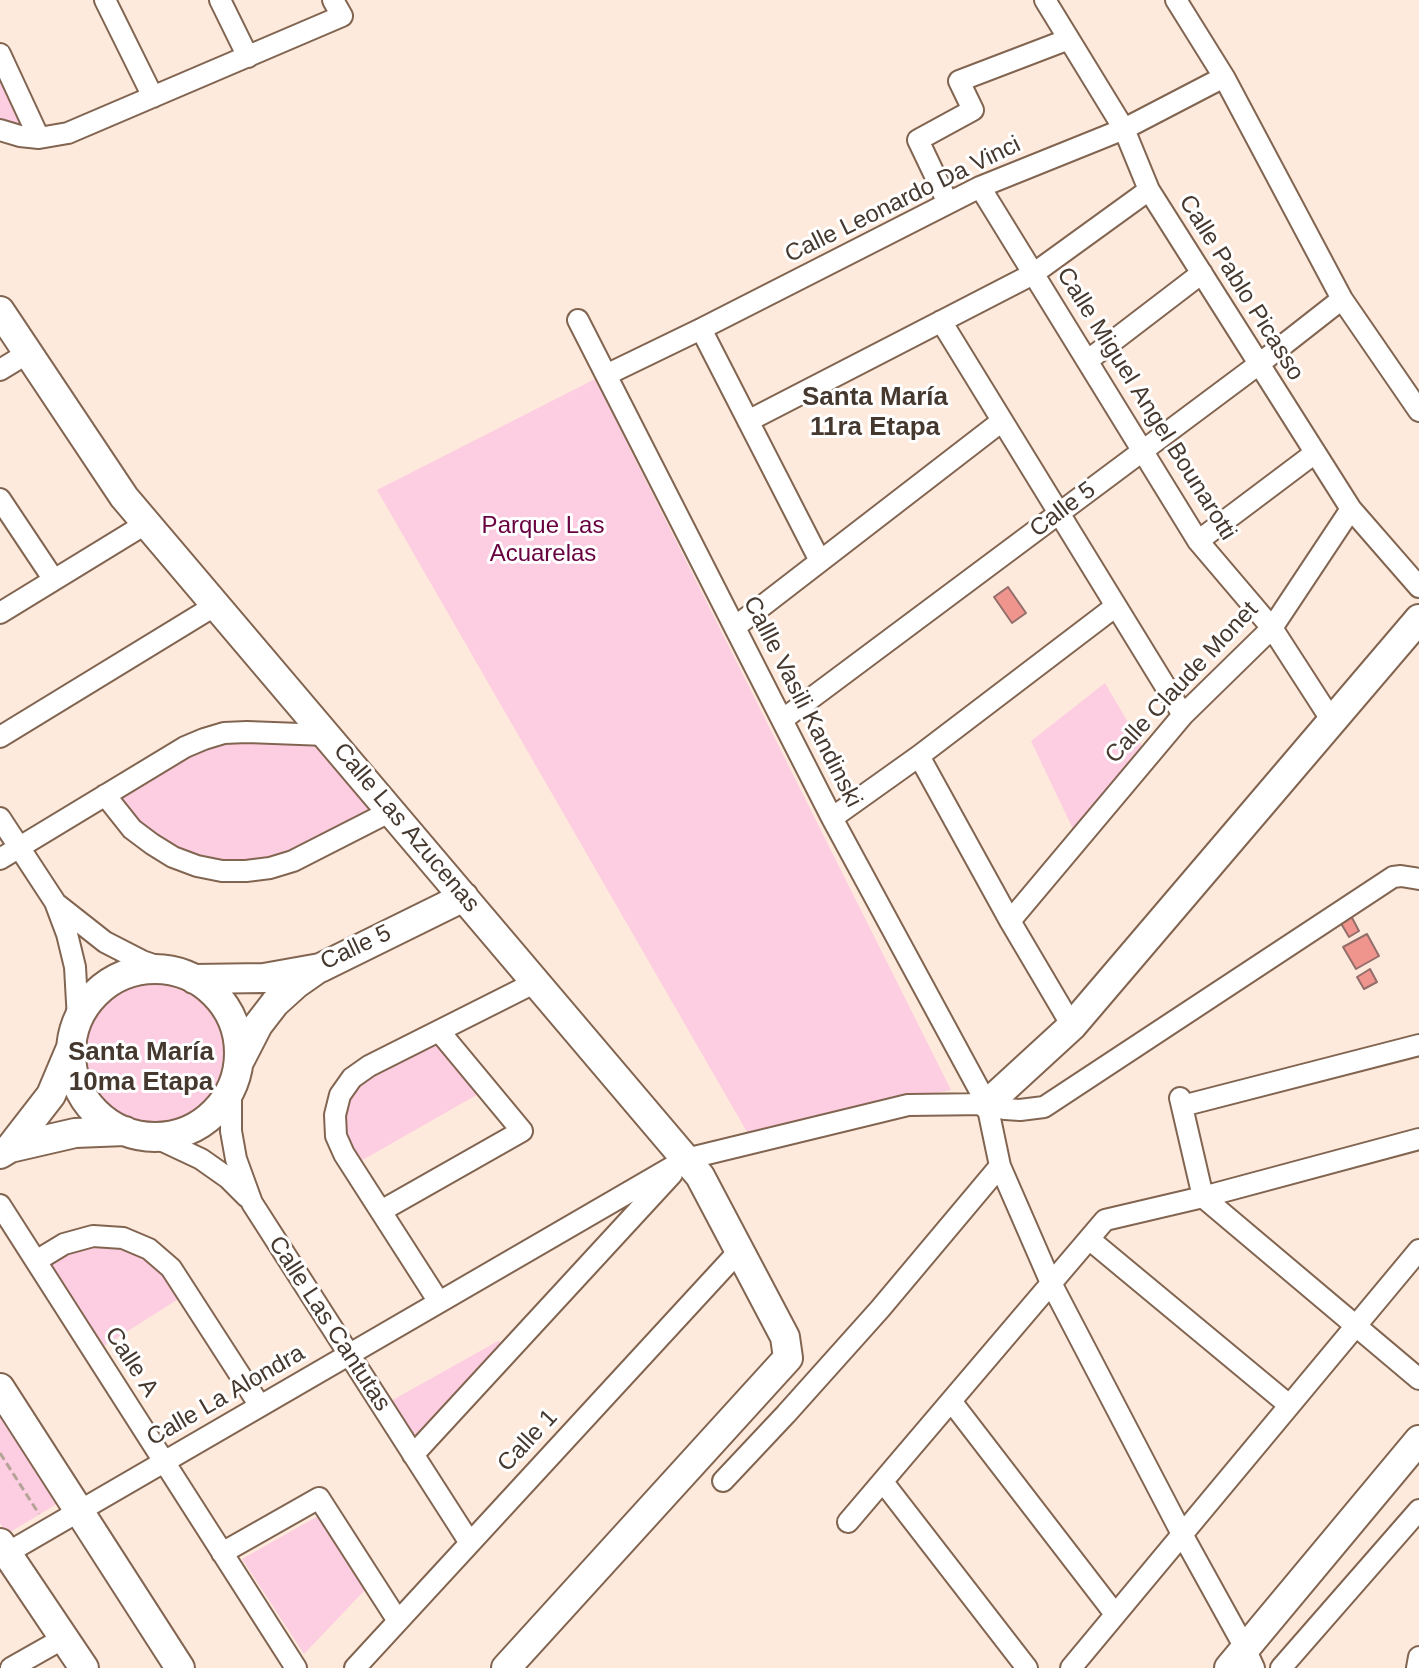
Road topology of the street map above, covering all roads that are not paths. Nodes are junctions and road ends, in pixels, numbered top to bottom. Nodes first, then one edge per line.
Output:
1 (105, 0) edge
2 (220, 0) edge
3 (1045, 0) edge
4 (1176, 0) edge
5 (338, 8) edge
6 (1069, 39) junction
7 (0, 54) edge
8 (248, 57) junction
9 (1224, 77) junction
10 (153, 97) junction
11 (1124, 129) junction
12 (0, 130) edge
13 (39, 138) junction
14 (980, 187) junction
15 (1149, 190) junction
16 (948, 203) junction
17 (1202, 273) junction
18 (1033, 274) junction
19 (1342, 299) junction
20 (0, 311) edge
21 (578, 320) dead end
22 (941, 321) junction
23 (701, 329) junction
24 (28, 353) junction
25 (1087, 361) junction
26 (1259, 364) junction
27 (0, 370) edge
28 (606, 375) junction
29 (1419, 411) edge
30 (748, 421) junction
31 (1002, 421) junction
32 (1142, 451) junction
33 (1315, 453) junction
34 (0, 499) edge
35 (1351, 509) junction
36 (1058, 513) junction
37 (147, 523) junction
38 (1198, 541) junction
39 (820, 561) junction
40 (54, 580) junction
41 (1419, 587) edge
42 (216, 605) junction
43 (1116, 606) junction
44 (0, 613) edge
45 (1419, 619) edge
46 (735, 627) junction
47 (1272, 628) junction
48 (1183, 715) junction
49 (782, 720) junction
50 (1332, 721) junction
51 (326, 735) junction
52 (0, 737) edge
53 (919, 756) junction
54 (105, 795) junction
55 (391, 811) junction
56 (0, 818) edge
57 (832, 818) junction
58 (19, 847) junction
59 (0, 859) edge
60 (1419, 879) edge
61 (464, 897) junction
62 (55, 902) junction
63 (1010, 921) junction
64 (320, 968) junction
65 (168, 970) junction
66 (194, 979) junction
67 (536, 982) junction
68 (1072, 1026) junction
69 (439, 1031) junction
70 (75, 1033) junction
71 (1419, 1045) edge
72 (235, 1075) junction
73 (987, 1104) junction
74 (139, 1134) junction
75 (1419, 1139) edge
76 (5, 1151) edge
77 (686, 1159) junction
78 (1000, 1166) junction
79 (1203, 1197) junction
80 (252, 1203) junction
81 (0, 1205) edge
82 (381, 1211) junction
83 (580, 1221) junction
84 (1089, 1239) junction
85 (603, 1248) junction
86 (740, 1250) junction
87 (1419, 1250) edge
88 (36, 1261) junction
89 (1051, 1283) junction
90 (439, 1302) junction
91 (1356, 1326) junction
92 (349, 1355) junction
93 (1419, 1379) edge
94 (0, 1388) edge
95 (951, 1401) junction
96 (1289, 1405) junction
97 (260, 1406) junction
98 (1419, 1440) edge
99 (413, 1455) junction
100 (164, 1462) junction
101 (723, 1481) dead end
102 (883, 1482) junction
103 (1419, 1510) edge
104 (79, 1511) junction
105 (848, 1522) dead end
106 (1182, 1534) junction
107 (470, 1543) junction
108 (2, 1551) edge
109 (222, 1553) junction
110 (1115, 1614) junction
111 (398, 1621) junction
112 (64, 1638) junction
113 (1419, 1657) edge
114 (1243, 1661) edge
115 (11, 1668) edge
116 (84, 1668) edge
117 (180, 1668) edge
118 (296, 1668) edge
119 (355, 1668) edge
120 (506, 1668) edge
121 (1027, 1668) edge
122 (1071, 1668) edge
123 (1281, 1668) edge
124 (1417, 1668) edge

1 - 10 street
2 - 8 street
3 - 6 street, Calle Pablo Picasso
4 - 9 street
5 - 8 street
6 - 11 street, Calle Pablo Picasso
6 - 16 street
7 - 13 street
8 - 10 street
9 - 11 street, Calle Leonardo Da Vinci
9 - 19 street
10 - 13 street
11 - 14 street, Calle Leonardo Da Vinci
11 - 15 street, Calle Pablo Picasso
12 - 13 street
14 - 16 street, Calle Leonardo Da Vinci
14 - 18 street, Calle Miguel Angel Bounarotti
15 - 17 street, Calle Pablo Picasso
15 - 18 street
16 - 23 street, Calle Leonardo Da Vinci
17 - 25 street
17 - 26 street, Calle Pablo Picasso
18 - 22 street
18 - 25 street, Calle Miguel Angel Bounarotti
19 - 26 street, Calle 5
19 - 29 street
20 - 24 street, Calle Las Azucenas
21 - 28 street, Callle Vasili Kandinski
22 - 30 street
22 - 31 street
23 - 28 street, Calle Leonardo Da Vinci
23 - 30 street
24 - 27 street
24 - 37 street, Calle Las Azucenas
25 - 32 street, Calle Miguel Angel Bounarotti
26 - 32 street, Calle 5
26 - 33 street, Calle Pablo Picasso
28 - 46 street, Callle Vasili Kandinski
30 - 39 street
31 - 36 street
31 - 39 street
32 - 36 street, Calle 5
32 - 38 street, Calle Miguel Angel Bounarotti
33 - 35 street, Calle Pablo Picasso
33 - 38 street
34 - 40 street
35 - 41 street, Calle Pablo Picasso
35 - 47 street, Calle Claude Monet
36 - 43 street
36 - 49 street, Calle 5
37 - 40 street
37 - 42 street, Calle Las Azucenas
38 - 47 street, Calle Miguel Angel Bounarotti
39 - 46 street
40 - 44 street
42 - 51 street, Calle Las Azucenas
42 - 52 street
43 - 48 street
43 - 53 street
45 - 50 street
46 - 49 street, Callle Vasili Kandinski
47 - 48 street, Calle Claude Monet
47 - 50 street, Calle Miguel Angel Bounarotti
48 - 63 street, Calle Claude Monet
49 - 57 street, Callle Vasili Kandinski
50 - 68 street
51 - 54 street
51 - 55 street, Calle Las Azucenas
53 - 57 street
53 - 63 street
54 - 55 street
54 - 58 street
55 - 61 street, Calle Las Azucenas
56 - 58 street
57 - 73 street, Callle Vasili Kandinski
58 - 59 street
58 - 62 street
60 - 73 street, Calle La Alondra
61 - 64 street, Calle 5
61 - 67 street, Calle Las Azucenas
62 - 65 street
62 - 70 street
63 - 68 street
64 - 66 street, Calle 5
64 - 72 street, Calle Las Cantutas
65 - 66 street
65 - 70 street
66 - 72 street
67 - 69 street
67 - 77 street, Calle Las Azucenas
68 - 73 street
69 - 82 street
69 - 82 street
70 - 74 street
70 - 76 street
71 - 79 street
72 - 74 street
72 - 80 street, Calle Las Cantutas
73 - 77 street, Calle La Alondra
73 - 78 street, Callle Vasili Kandinski
74 - 76 street
74 - 80 street
75 - 79 street
77 - 83 street, Calle La Alondra
77 - 85 street
77 - 86 street, Calle Las Azucenas
78 - 89 street, Callle Vasili Kandinski
78 - 101 street
79 - 84 street
79 - 91 street
80 - 92 street, Calle Las Cantutas
81 - 88 street, Calle A
82 - 90 street
83 - 85 street
83 - 90 street, Calle La Alondra
84 - 89 street
84 - 96 street
85 - 99 street
86 - 107 street, Calle 1
86 - 120 street, Calle Las Azucenas
87 - 91 street
88 - 97 street
88 - 100 street, Calle A
89 - 95 street
89 - 106 street, Callle Vasili Kandinski
90 - 92 street, Calle La Alondra
91 - 93 street
91 - 96 street
92 - 97 street, Calle La Alondra
92 - 99 street, Calle Las Cantutas
94 - 104 street
95 - 102 street
95 - 110 street
96 - 106 street
97 - 100 street, Calle La Alondra
98 - 114 street
99 - 107 street, Calle Las Cantutas
100 - 104 street, Calle La Alondra
100 - 109 street, Calle A
102 - 105 street
102 - 121 street
103 - 123 street
104 - 108 street, Calle La Alondra
104 - 117 street
106 - 110 street
106 - 114 street, Callle Vasili Kandinski
107 - 111 street, Calle 1
108 - 112 street
109 - 111 street
109 - 118 street, Calle A
110 - 122 street
111 - 119 street, Calle 1
112 - 115 street
112 - 116 street
113 - 124 street

